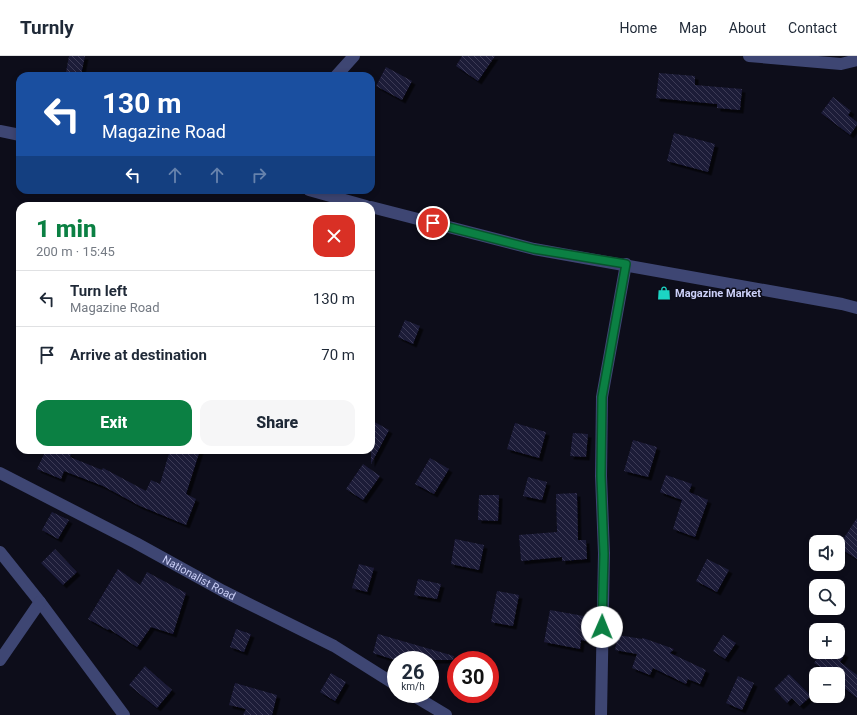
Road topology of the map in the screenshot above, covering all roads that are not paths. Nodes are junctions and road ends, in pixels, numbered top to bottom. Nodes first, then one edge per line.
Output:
1 (354, 56) edge
2 (749, 56) edge
3 (843, 60) edge
4 (857, 60) edge
5 (340, 72) edge
6 (0, 131) edge
7 (16, 134) edge
8 (323, 194) edge
9 (352, 202) edge
10 (375, 209) edge
11 (626, 264) junction
12 (857, 308) edge
13 (0, 473) edge
14 (0, 552) edge
15 (40, 602) junction
16 (0, 660) edge
17 (387, 678) edge
18 (426, 703) edge
19 (124, 715) edge
20 (446, 715) edge
21 (601, 715) edge

1 - 5 street
2 - 3 street
3 - 4 street
6 - 7 street
8 - 9 street
10 - 11 street
11 - 12 street
11 - 21 street
13 - 17 street, Nationalist Road
14 - 15 street
15 - 16 street
15 - 19 street
18 - 20 street

